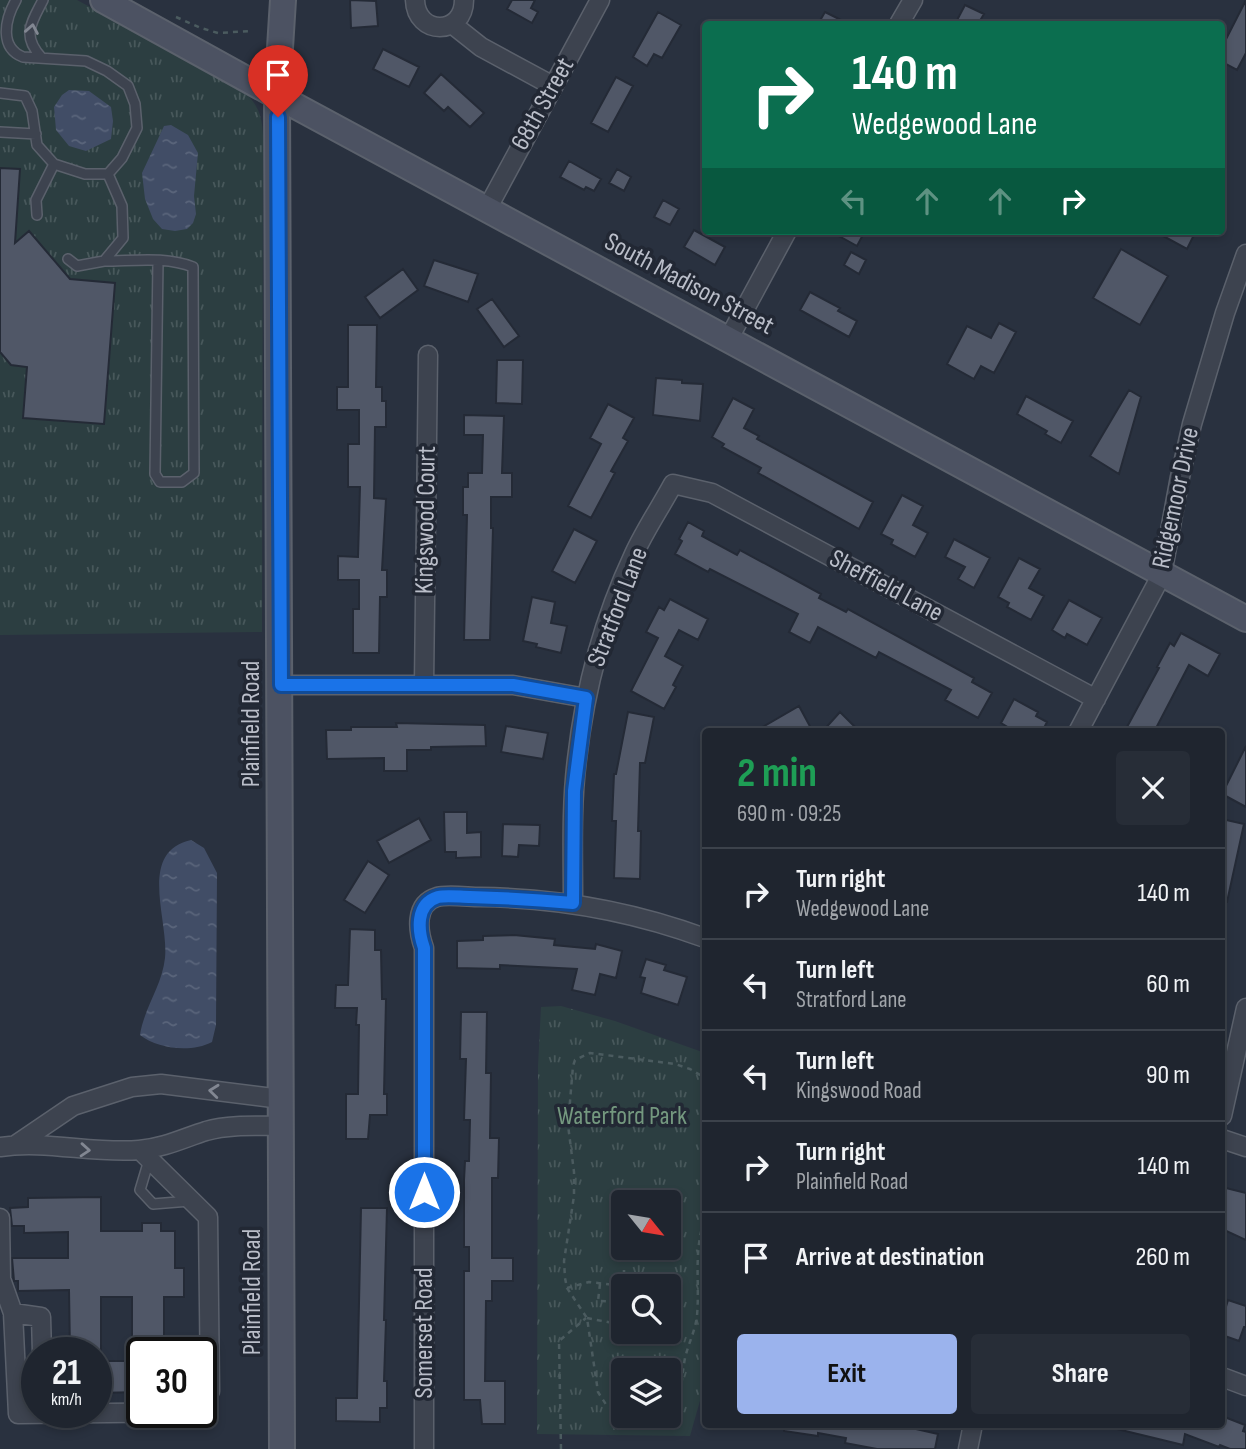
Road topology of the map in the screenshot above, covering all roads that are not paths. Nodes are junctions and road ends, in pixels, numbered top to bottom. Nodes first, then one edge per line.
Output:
1 (16, 0) edge
2 (43, 0) edge
3 (103, 0) edge
4 (282, 0) edge
5 (415, 0) edge
6 (464, 0) edge
7 (600, 0) edge
8 (913, 0) edge
9 (901, 21) edge
10 (452, 24) junction
11 (41, 57) junction
12 (553, 86) junction
13 (0, 93) edge
14 (278, 96) junction
15 (0, 132) edge
16 (36, 134) junction
17 (54, 164) junction
18 (108, 174) junction
19 (487, 209) junction
20 (37, 215) dead end
21 (785, 235) edge
22 (1246, 254) edge
23 (68, 259) dead end
24 (104, 261) junction
25 (158, 261) junction
26 (728, 340) junction
27 (428, 355) dead end
28 (673, 484) joint
29 (1162, 574) junction
30 (1246, 620) edge
31 (281, 685) junction
32 (424, 685) junction
33 (586, 698) junction
34 (1096, 699) junction
35 (1080, 728) edge
36 (573, 903) junction
37 (702, 937) edge
38 (1246, 1008) edge
39 (281, 1099) junction
40 (1225, 1102) edge
41 (281, 1126) junction
42 (1225, 1140) edge
43 (9, 1145) edge
44 (1246, 1147) edge
45 (145, 1154) junction
46 (192, 1201) junction
47 (0, 1218) edge
48 (13, 1313) junction
49 (42, 1337) edge
50 (209, 1337) edge
51 (1225, 1378) edge
52 (1246, 1386) edge
53 (21, 1414) edge
54 (972, 1428) edge
55 (282, 1449) edge
56 (424, 1449) edge
57 (968, 1449) edge

1 - 11 lane
11 -> 2 lane
3 - 14 main road, South Madison Street
4 - 14 main road, Plainfield Road
5 - 10 street
6 - 10 street
7 - 12 street, 68th Street
8 - 9 street
10 - 12 street
11 - 18 lane
12 - 19 street, 68th Street
13 - 16 lane
14 - 19 main road, South Madison Street
14 - 31 main road, Plainfield Road
15 - 16 lane
16 - 17 lane
17 - 18 lane
17 - 20 lane
18 - 24 lane
19 - 26 main road, South Madison Street
21 - 26 street
22 - 29 street, Ridgemoor Drive
23 - 24 lane
24 - 25 lane
25 - 25 lane
26 - 29 main road, South Madison Street
27 - 32 street, Kingswood Court
28 - 33 street, Stratford Lane
28 - 34 street, Sheffield Lane
29 - 30 main road, South Madison Street
29 - 34 street, Ridgemoor Drive
31 - 32 street
31 - 39 main road, Plainfield Road
32 - 33 street
33 - 36 street, Stratford Lane
34 - 35 street, Ridgemoor Drive
36 - 37 street
36 - 56 street, Somerset Road
38 - 40 street
39 - 41 main road, Plainfield Road
39 -> 43 street
41 - 45 street
41 - 55 main road, Plainfield Road
42 - 44 street
43 -> 45 street
45 - 46 street
45 - 46 lane
46 - 50 street
47 - 48 street
48 - 49 street
48 - 53 street
51 - 52 street
54 - 57 street

